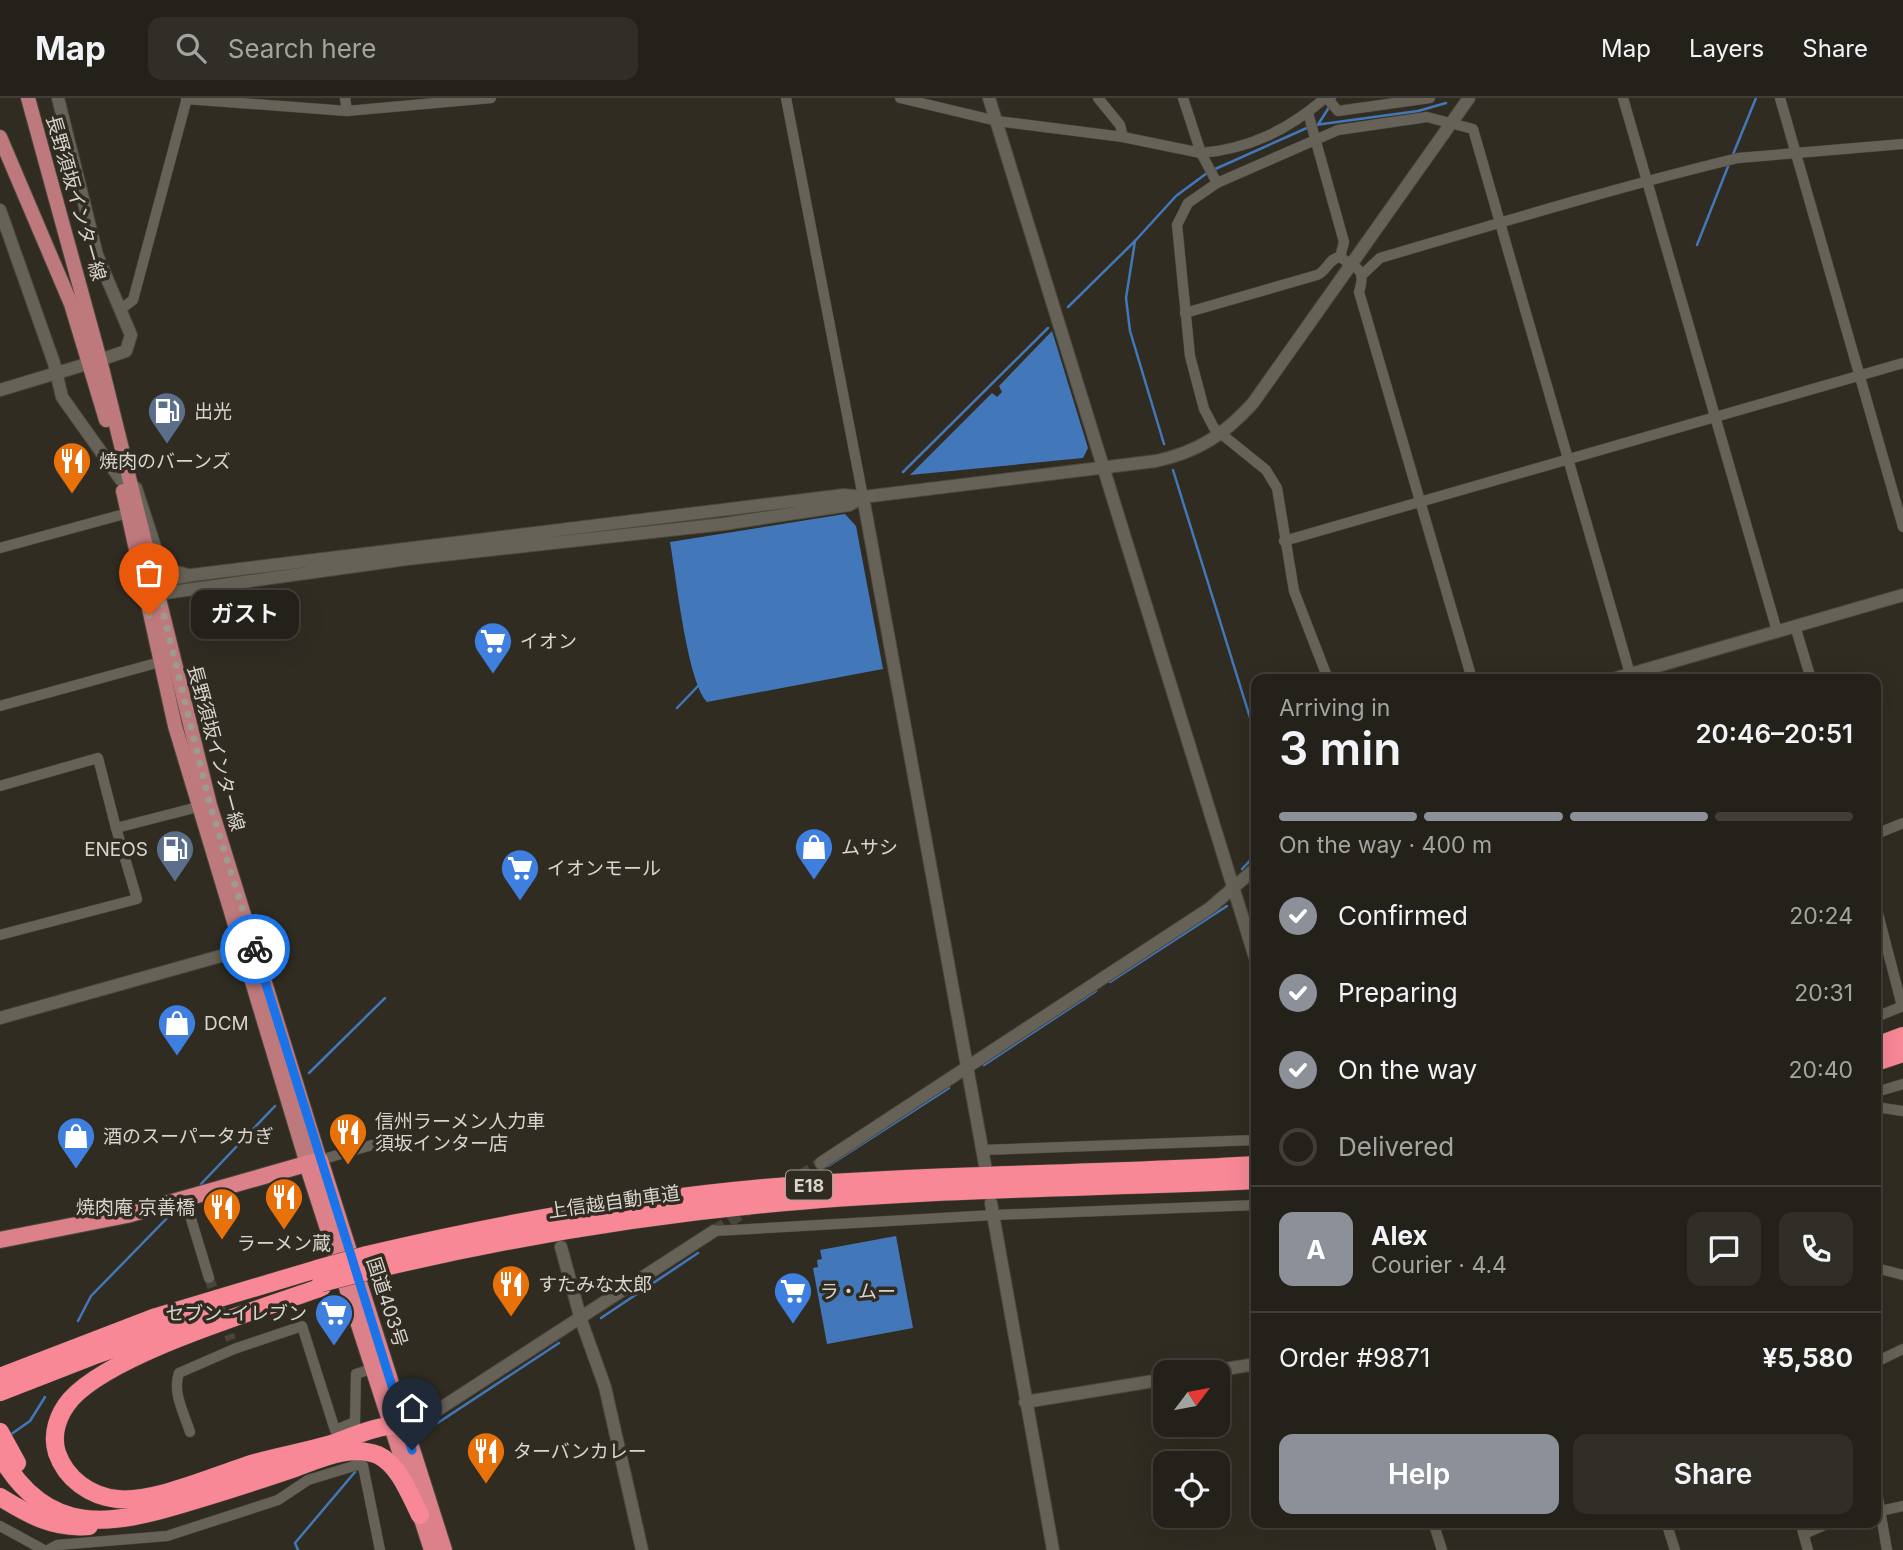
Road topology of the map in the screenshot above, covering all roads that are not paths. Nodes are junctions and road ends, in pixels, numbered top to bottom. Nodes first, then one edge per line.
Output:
1 (28, 98) edge
2 (58, 98) edge
3 (345, 98) edge
4 (491, 98) edge
5 (786, 98) edge
6 (900, 98) edge
7 (989, 98) edge
8 (1098, 98) edge
9 (1183, 98) edge
10 (1327, 98) edge
11 (1430, 98) edge
12 (1469, 98) edge
13 (1623, 98) edge
14 (1780, 98) edge
15 (186, 99) edge
16 (347, 111) junction
17 (1309, 116) junction
18 (998, 121) junction
19 (1450, 124) junction
20 (1123, 136) junction
21 (0, 137) edge
22 (1315, 137) junction
23 (1903, 144) edge
24 (1201, 153) junction
25 (1796, 154) junction
26 (1215, 180) junction
27 (1647, 180) junction
28 (0, 210) edge
29 (1500, 223) junction
30 (1346, 261) junction
31 (1363, 274) junction
32 (121, 309) junction
33 (1185, 313) junction
34 (95, 361) junction
35 (1903, 363) edge
36 (54, 373) junction
37 (1861, 376) junction
38 (0, 390) edge
39 (1714, 418) junction
40 (1222, 435) junction
41 (1568, 459) junction
42 (1105, 467) junction
43 (124, 474) junction
44 (863, 497) junction
45 (1421, 501) junction
46 (128, 513) junction
47 (1903, 527) edge
48 (1284, 541) junction
49 (0, 548) edge
50 (192, 575) junction
51 (152, 588) junction
52 (1903, 595) edge
53 (1795, 626) junction
54 (1777, 631) junction
55 (160, 662) junction
56 (1654, 673) edge
57 (1326, 674) edge
58 (1471, 674) edge
59 (1630, 674) joint
60 (1809, 674) edge
61 (0, 706) edge
62 (0, 786) edge
63 (198, 807) junction
64 (1903, 823) edge
65 (116, 828) junction
66 (1881, 832) edge
67 (1251, 873) edge
68 (1235, 889) junction
69 (1881, 925) edge
70 (0, 935) edge
71 (1251, 944) edge
72 (242, 950) junction
73 (1903, 1006) edge
74 (1881, 1015) edge
75 (0, 1018) edge
76 (1903, 1036) edge
77 (1881, 1044) edge
78 (1903, 1053) edge
79 (1881, 1060) edge
80 (967, 1065) junction
81 (1903, 1084) edge
82 (1881, 1091) edge
83 (1881, 1108) edge
84 (1903, 1111) edge
85 (1251, 1140) edge
86 (379, 1143) dead end
87 (982, 1150) junction
88 (313, 1162) junction
89 (821, 1163) tunnel mouth
90 (985, 1164) dead end
91 (1251, 1165) edge
92 (1251, 1180) edge
93 (185, 1199) junction
94 (1251, 1205) edge
95 (993, 1209) junction
96 (714, 1231) joint
97 (0, 1240) edge
98 (561, 1247) dead end
99 (369, 1263) junction
100 (1881, 1269) edge
101 (1903, 1275) edge
102 (209, 1278) tunnel mouth
103 (320, 1280) junction
104 (156, 1317) junction
105 (581, 1320) junction
106 (1903, 1349) edge
107 (1881, 1360) edge
108 (1251, 1365) edge
109 (371, 1368) junction
110 (1230, 1368) edge
111 (0, 1371) edge
112 (0, 1377) edge
113 (1153, 1381) edge
114 (0, 1392) edge
115 (1025, 1402) junction
116 (396, 1428) junction
117 (0, 1432) edge
118 (190, 1432) dead end
119 (0, 1455) edge
120 (331, 1455) junction
121 (176, 1488) junction
122 (0, 1497) edge
123 (1903, 1506) edge
124 (1881, 1510) edge
125 (420, 1515) junction
126 (130, 1519) junction
127 (1881, 1524) edge
128 (0, 1527) edge
129 (1435, 1528) edge
130 (1668, 1528) edge
131 (1802, 1528) edge
132 (1818, 1528) edge
133 (1804, 1534) junction
134 (46, 1550) edge
135 (380, 1550) edge
136 (432, 1550) edge
137 (444, 1550) edge
138 (642, 1550) edge
139 (1053, 1550) edge
140 (1442, 1550) edge
141 (1675, 1550) edge
142 (1808, 1550) edge
143 (1887, 1550) edge

1 - 34 main road, 長野須坂インター線
2 - 32 street
3 - 16 street
4 - 16 street
5 - 44 street
6 - 18 street
7 - 18 street
8 - 20 street
9 - 24 street
10 - 11 street
10 - 17 street
12 - 19 street
13 - 27 street
14 - 25 street
15 - 16 street
15 - 32 street
17 - 22 street
17 - 24 street
18 - 20 street
18 - 42 street
19 - 22 street
19 - 29 street
19 - 30 street
20 - 24 street
21 - 34 main road, 長野須坂インター線
22 - 26 street
22 - 30 street
23 - 25 street
24 - 26 street
25 - 27 street
25 - 37 street
26 - 33 street
27 - 29 street
27 - 39 street
28 - 36 street
29 - 31 street
29 - 41 street
30 - 31 street
30 - 33 street
30 - 40 street
31 - 45 street
32 - 34 street
33 - 40 street
34 - 36 street
34 - 43 main road, 長野須坂インター線
35 - 37 street
36 - 38 street
36 - 43 street
37 - 39 street
37 - 47 street
39 - 41 street
39 - 54 street
40 - 42 street
40 - 48 street
41 - 45 street
41 - 59 street
42 - 44 street
42 - 68 street
43 - 46 main road, 長野須坂インター線
43 - 50 street
43 - 51 main road, 長野須坂インター線
44 - 50 street
44 - 51 street
44 - 80 street
45 - 48 street
45 - 58 street
46 - 49 street
46 - 51 main road, 長野須坂インター線
48 - 57 street
50 - 51 street
51 - 55 main road, 長野須坂インター線
51 - 88 main road, 長野須坂インター線
52 - 53 street
53 - 54 street
53 - 60 street
54 - 56 street
55 - 61 street
55 - 63 main road, 長野須坂インター線
56 - 59 street
62 - 65 street
63 - 65 street
63 - 72 main road, 長野須坂インター線
64 - 66 street
65 - 70 street
67 - 68 street
68 - 71 street
68 - 80 street
69 - 73 street
72 - 75 street
72 - 88 main road, 長野須坂インター線
73 - 74 street
76 - 77 highway
78 - 79 highway
80 - 87 street
80 - 89 street
81 - 82 street
83 - 84 street
85 - 87 street
86 - 88 street
87 - 90 street
88 - 93 highway
88 - 109 highway, 国道403号
88 - 116 highway, 国道403号
91 - 99 highway, 上信越自動車道 / E18
92 - 99 highway, 上信越自動車道 / E18
93 - 97 highway
93 - 102 street
94 - 95 street
95 - 96 street
95 - 115 street
96 - 105 street
98 - 105 street
99 - 103 highway, 上信越自動車道 / E18, bridge
100 - 101 street
103 - 104 highway, 上信越自動車道 / E18
103 - 114 highway, 上信越自動車道 / E18
103 - 121 highway
104 - 111 highway
104 - 112 highway, 上信越自動車道 / E18
105 - 116 street
105 - 138 street
106 - 107 street
108 - 110 street
109 - 116 highway, 国道403号
109 - 118 street
113 - 115 street
115 - 139 street
116 - 120 highway
116 - 121 highway
116 - 125 highway, 国道403号
116 - 137 highway, 国道403号
117 - 121 highway
119 - 126 highway
120 - 125 highway
120 - 126 highway
122 - 126 highway
123 - 124 street
125 - 136 highway, 国道403号
127 - 143 street
128 - 134 street
129 - 140 street
130 - 141 street
131 - 133 street
132 - 133 street
133 - 142 street
134 - 135 street

